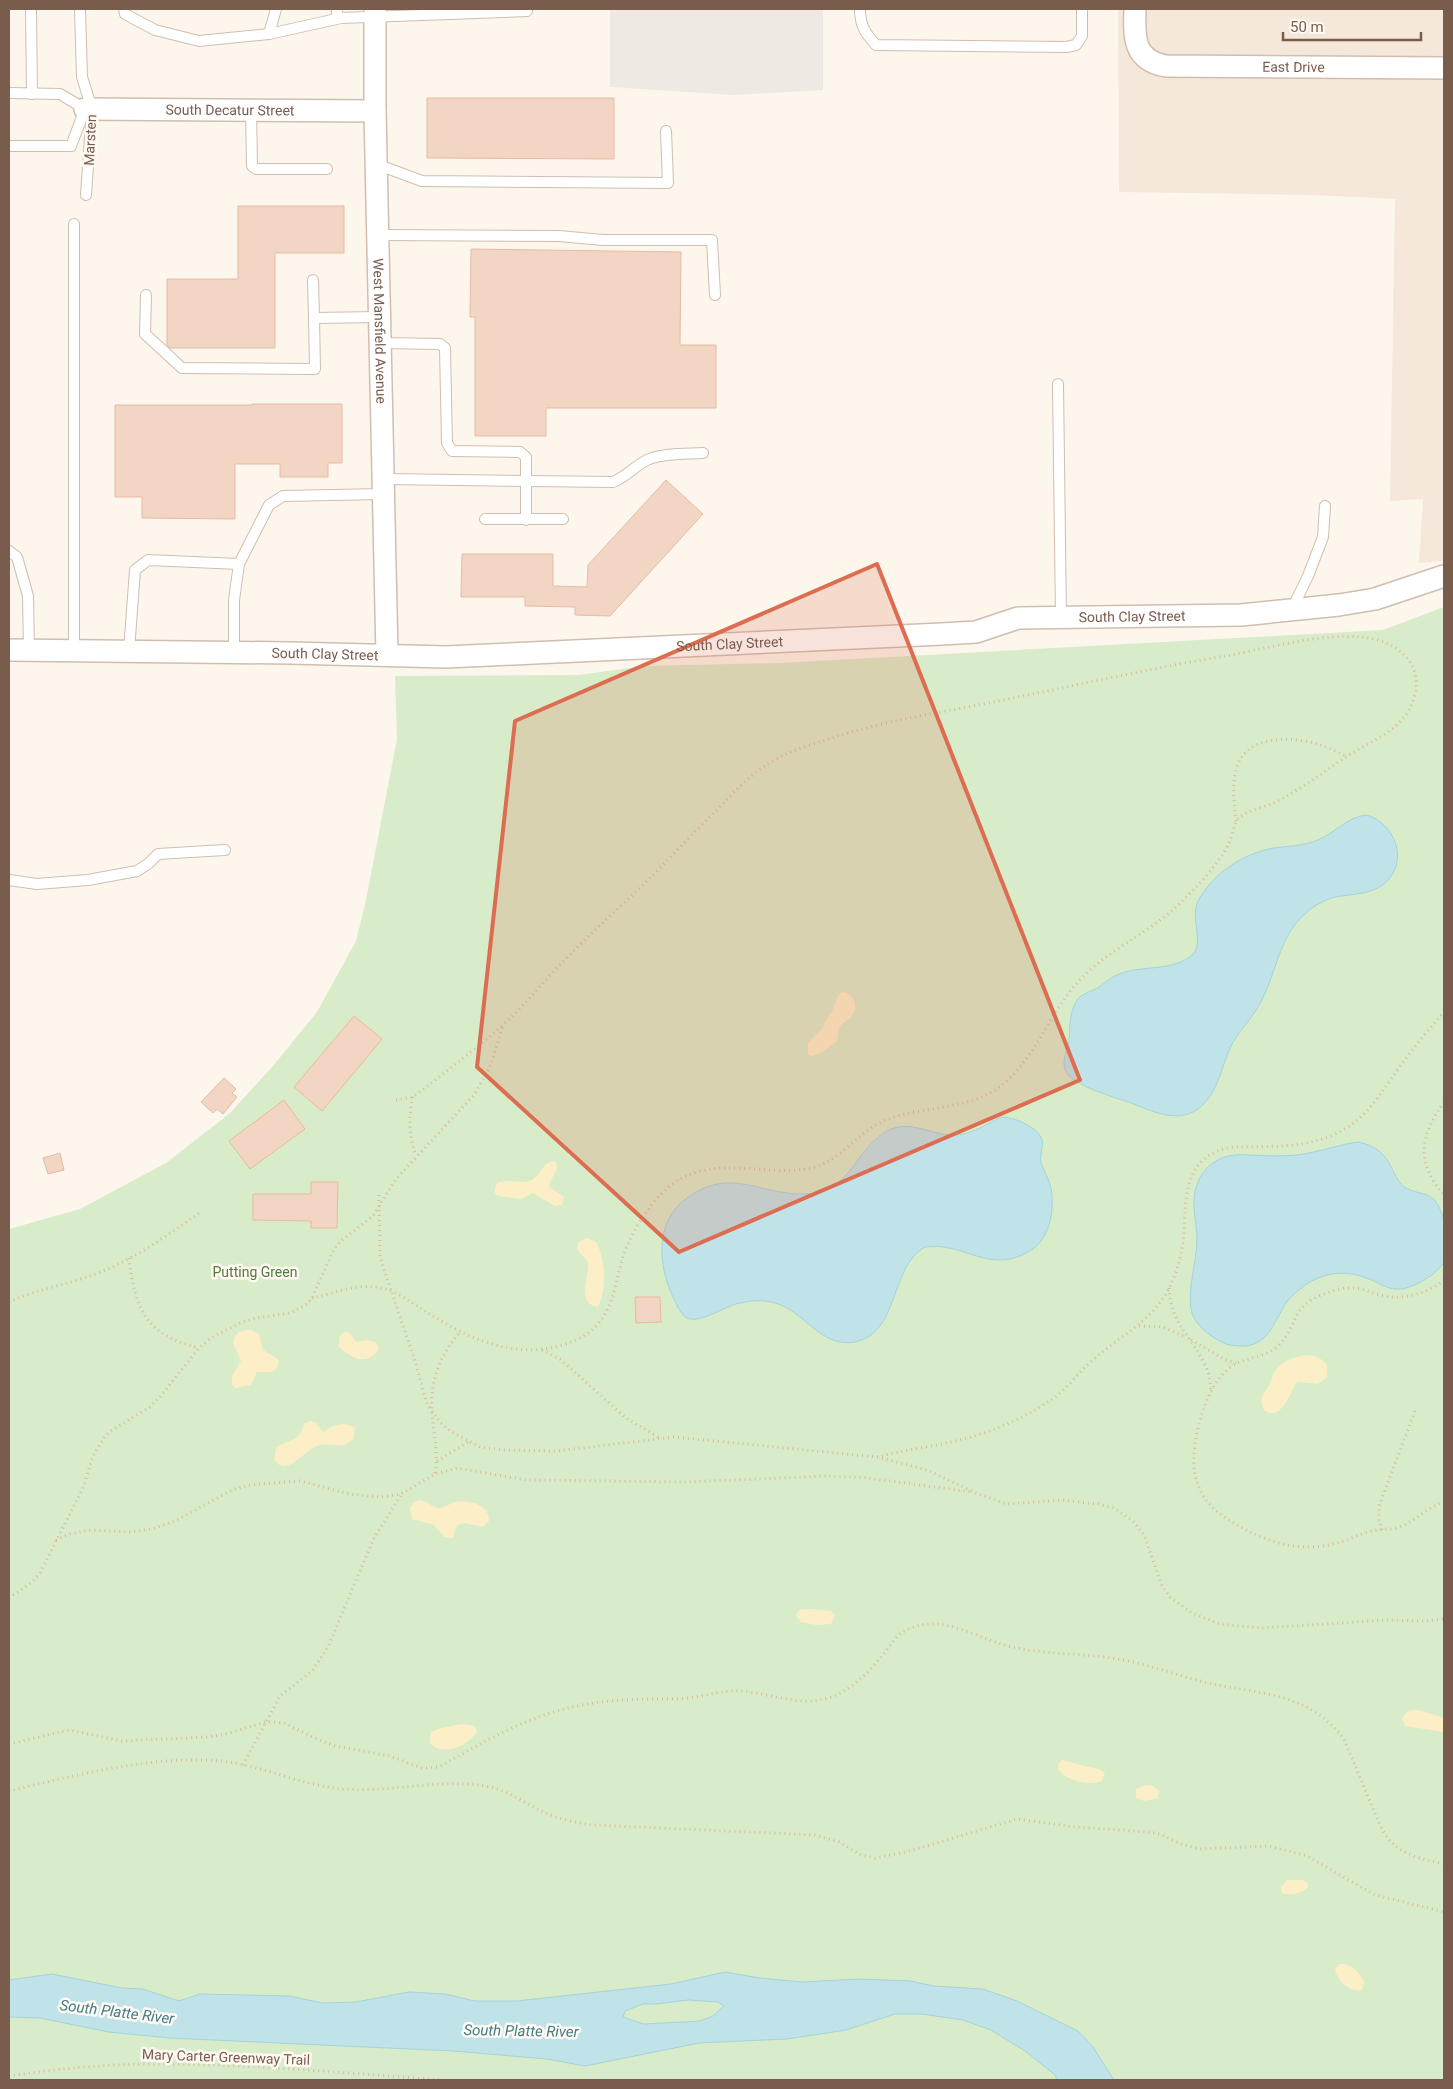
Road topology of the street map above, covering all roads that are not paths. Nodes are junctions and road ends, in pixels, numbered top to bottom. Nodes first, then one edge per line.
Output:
1 (31, 9) edge
2 (80, 9) edge
3 (124, 9) edge
4 (276, 9) edge
5 (860, 9) edge
6 (1082, 9) edge
7 (1134, 9) edge
8 (527, 11) dead end
9 (375, 12) edge
10 (339, 14) edge
11 (269, 34) junction
12 (1444, 68) edge
13 (9, 93) edge
14 (32, 94) junction
15 (89, 109) junction
16 (251, 110) junction
17 (375, 111) junction
18 (666, 131) dead end
19 (9, 146) edge
20 (376, 164) junction
21 (327, 169) dead end
22 (86, 195) dead end
23 (74, 224) dead end
24 (377, 235) junction
25 (314, 280) dead end
26 (146, 295) dead end
27 (715, 295) dead end
28 (379, 317) junction
29 (314, 318) junction
30 (380, 342) junction
31 (1058, 384) dead end
32 (702, 453) dead end
33 (526, 480) junction
34 (383, 486) junction
35 (1325, 506) dead end
36 (485, 519) dead end
37 (563, 519) dead end
38 (526, 520) junction
39 (9, 551) edge
40 (239, 564) junction
41 (1444, 576) edge
42 (1291, 610) junction
43 (1061, 618) junction
44 (19, 650) edge
45 (74, 651) junction
46 (130, 651) junction
47 (234, 652) junction
48 (387, 655) junction
49 (225, 850) dead end
50 (9, 880) edge

1 - 14 lane
2 - 15 lane, Marsten
3 - 11 lane
4 - 11 lane
5 - 6 lane
7 - 12 street, East Drive
8 - 9 lane
9 - 10 lane
9 - 17 street, West Mansfield Avenue
10 - 11 lane
13 - 14 lane
14 - 15 lane
15 - 16 street, South Decatur Street
15 - 19 lane
15 - 22 lane, Marsten
16 - 17 street, South Decatur Street
16 - 21 lane
17 - 20 street, West Mansfield Avenue
18 - 20 lane
20 - 24 street, West Mansfield Avenue
23 - 45 lane
24 - 27 lane
24 - 28 street, West Mansfield Avenue
25 - 29 lane
26 - 29 lane
28 - 29 lane
28 - 30 street, West Mansfield Avenue
30 - 33 lane
30 - 34 street, West Mansfield Avenue
31 - 43 lane
32 - 33 lane
33 - 34 lane
33 - 38 lane
34 - 40 lane
34 - 48 street, West Mansfield Avenue
35 - 42 lane
36 - 38 lane
37 - 38 lane
39 - 44 lane
40 - 46 lane
40 - 47 lane
41 - 42 street, South Clay Street
42 - 43 street, South Clay Street
43 - 48 street, South Clay Street
44 - 45 street, South Clay Street
45 - 46 street, South Clay Street
46 - 47 street, South Clay Street
47 - 48 street, South Clay Street
49 - 50 lane

